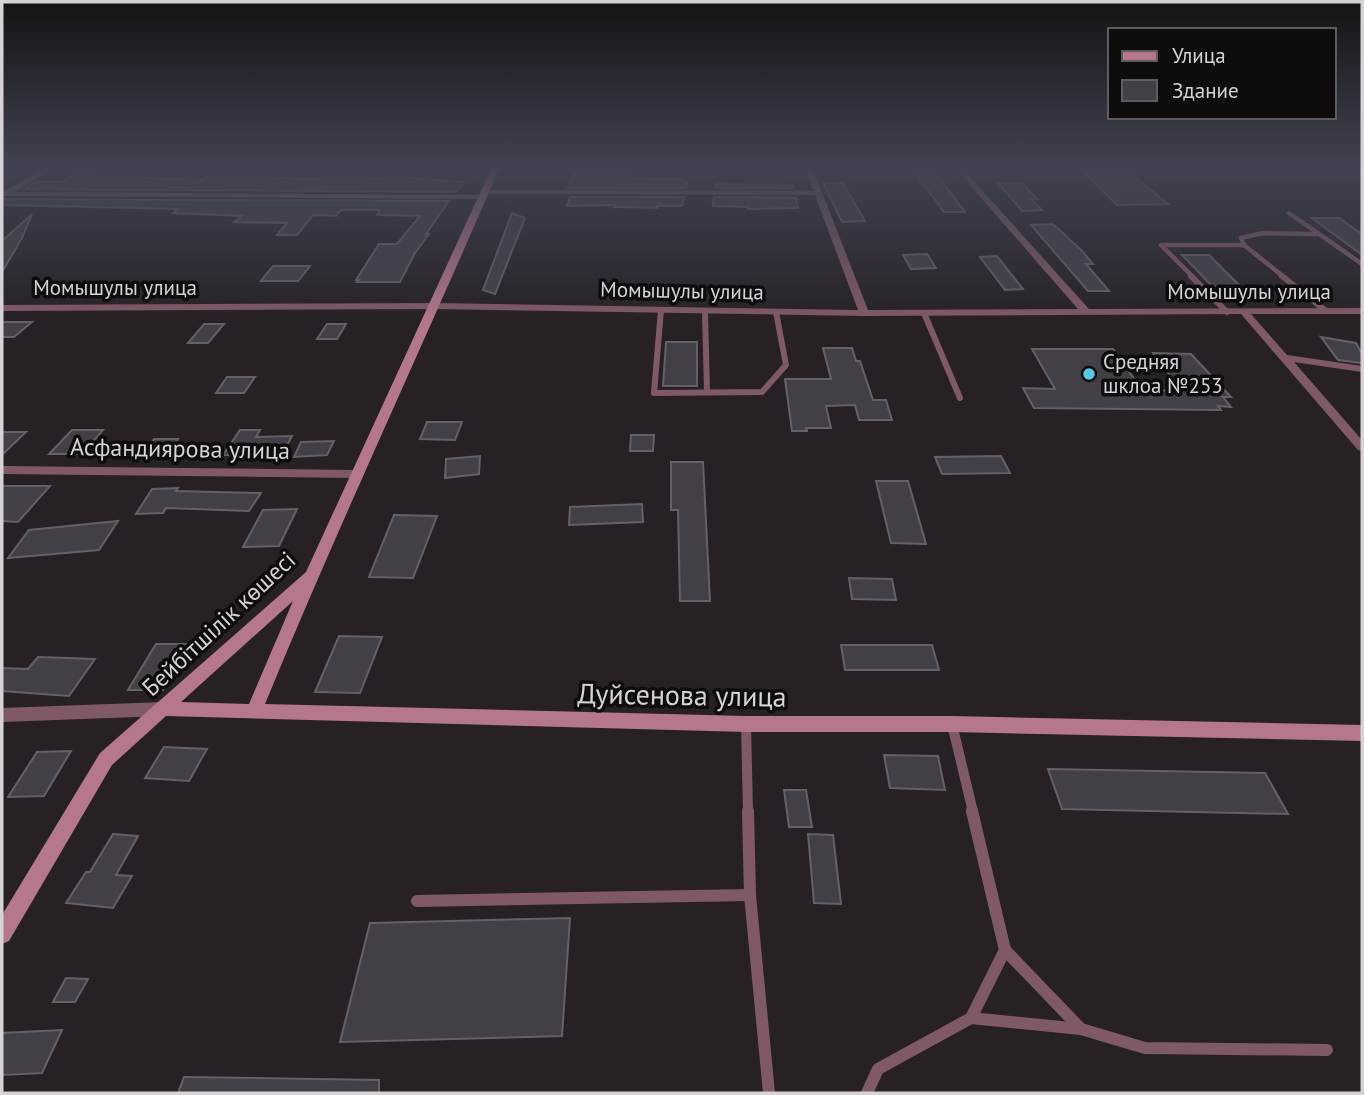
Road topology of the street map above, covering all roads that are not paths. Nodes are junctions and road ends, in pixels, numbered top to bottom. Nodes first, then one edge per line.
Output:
1 (472, 220) edge
2 (828, 220) edge
3 (1004, 220) edge
4 (1298, 220) edge
5 (1316, 234) junction
6 (1244, 245) junction
7 (1362, 264) edge
8 (435, 306) junction
9 (2, 308) edge
10 (661, 310) junction
11 (705, 311) junction
12 (1326, 311) junction
13 (1362, 311) edge
14 (776, 312) junction
15 (1086, 312) junction
16 (1227, 312) junction
17 (1244, 312) junction
18 (864, 313) junction
19 (924, 313) junction
20 (1285, 358) junction
21 (1362, 369) edge
22 (707, 392) junction
23 (960, 398) dead end
24 (1362, 447) edge
25 (2, 470) edge
26 (357, 474) junction
27 (312, 575) junction
28 (163, 709) junction
29 (254, 710) junction
30 (2, 715) edge
31 (746, 723) junction
32 (952, 724) junction
33 (1362, 733) edge
34 (750, 895) junction
35 (417, 901) dead end
36 (2, 934) edge
37 (1005, 950) junction
38 (971, 1017) junction
39 (1081, 1028) junction
40 (1327, 1050) dead end
41 (769, 1093) edge
42 (867, 1093) edge

1 - 8 street, Бейбітшілік көшесі
2 - 18 street
3 - 15 street
4 - 5 lane
5 - 6 lane
5 - 7 lane
6 - 12 lane
6 - 16 lane
8 - 9 street, Момышулы улица
8 - 10 street, Момышулы улица
8 - 26 street, Бейбітшілік көшесі
10 - 11 street, Момышулы улица
10 - 22 lane
11 - 14 street, Момышулы улица
11 - 22 lane
12 - 13 street, Момышулы улица
12 - 17 street, Момышулы улица
14 - 18 street, Момышулы улица
14 - 22 lane
15 - 16 street, Момышулы улица
15 - 19 street, Момышулы улица
16 - 17 street, Момышулы улица
17 - 20 street
18 - 19 street, Момышулы улица
19 - 23 lane
20 - 21 street
20 - 24 street
25 - 26 street, Асфандиярова улица
26 - 27 street, Бейбітшілік көшесі
27 - 28 street, Бейбітшілік көшесі
27 - 29 street
28 - 29 street, Дуйсенова улица
28 - 30 street, Дуйсенова улица
28 - 36 street, Бейбітшілік көшесі
29 - 31 street, Дуйсенова улица
31 - 32 street, Дуйсенова улица
31 - 34 lane
32 - 33 street, Дуйсенова улица
32 - 37 lane
34 - 35 lane
34 - 41 lane
37 - 38 lane
37 - 39 lane
38 - 39 lane
38 - 42 lane
39 - 40 lane

